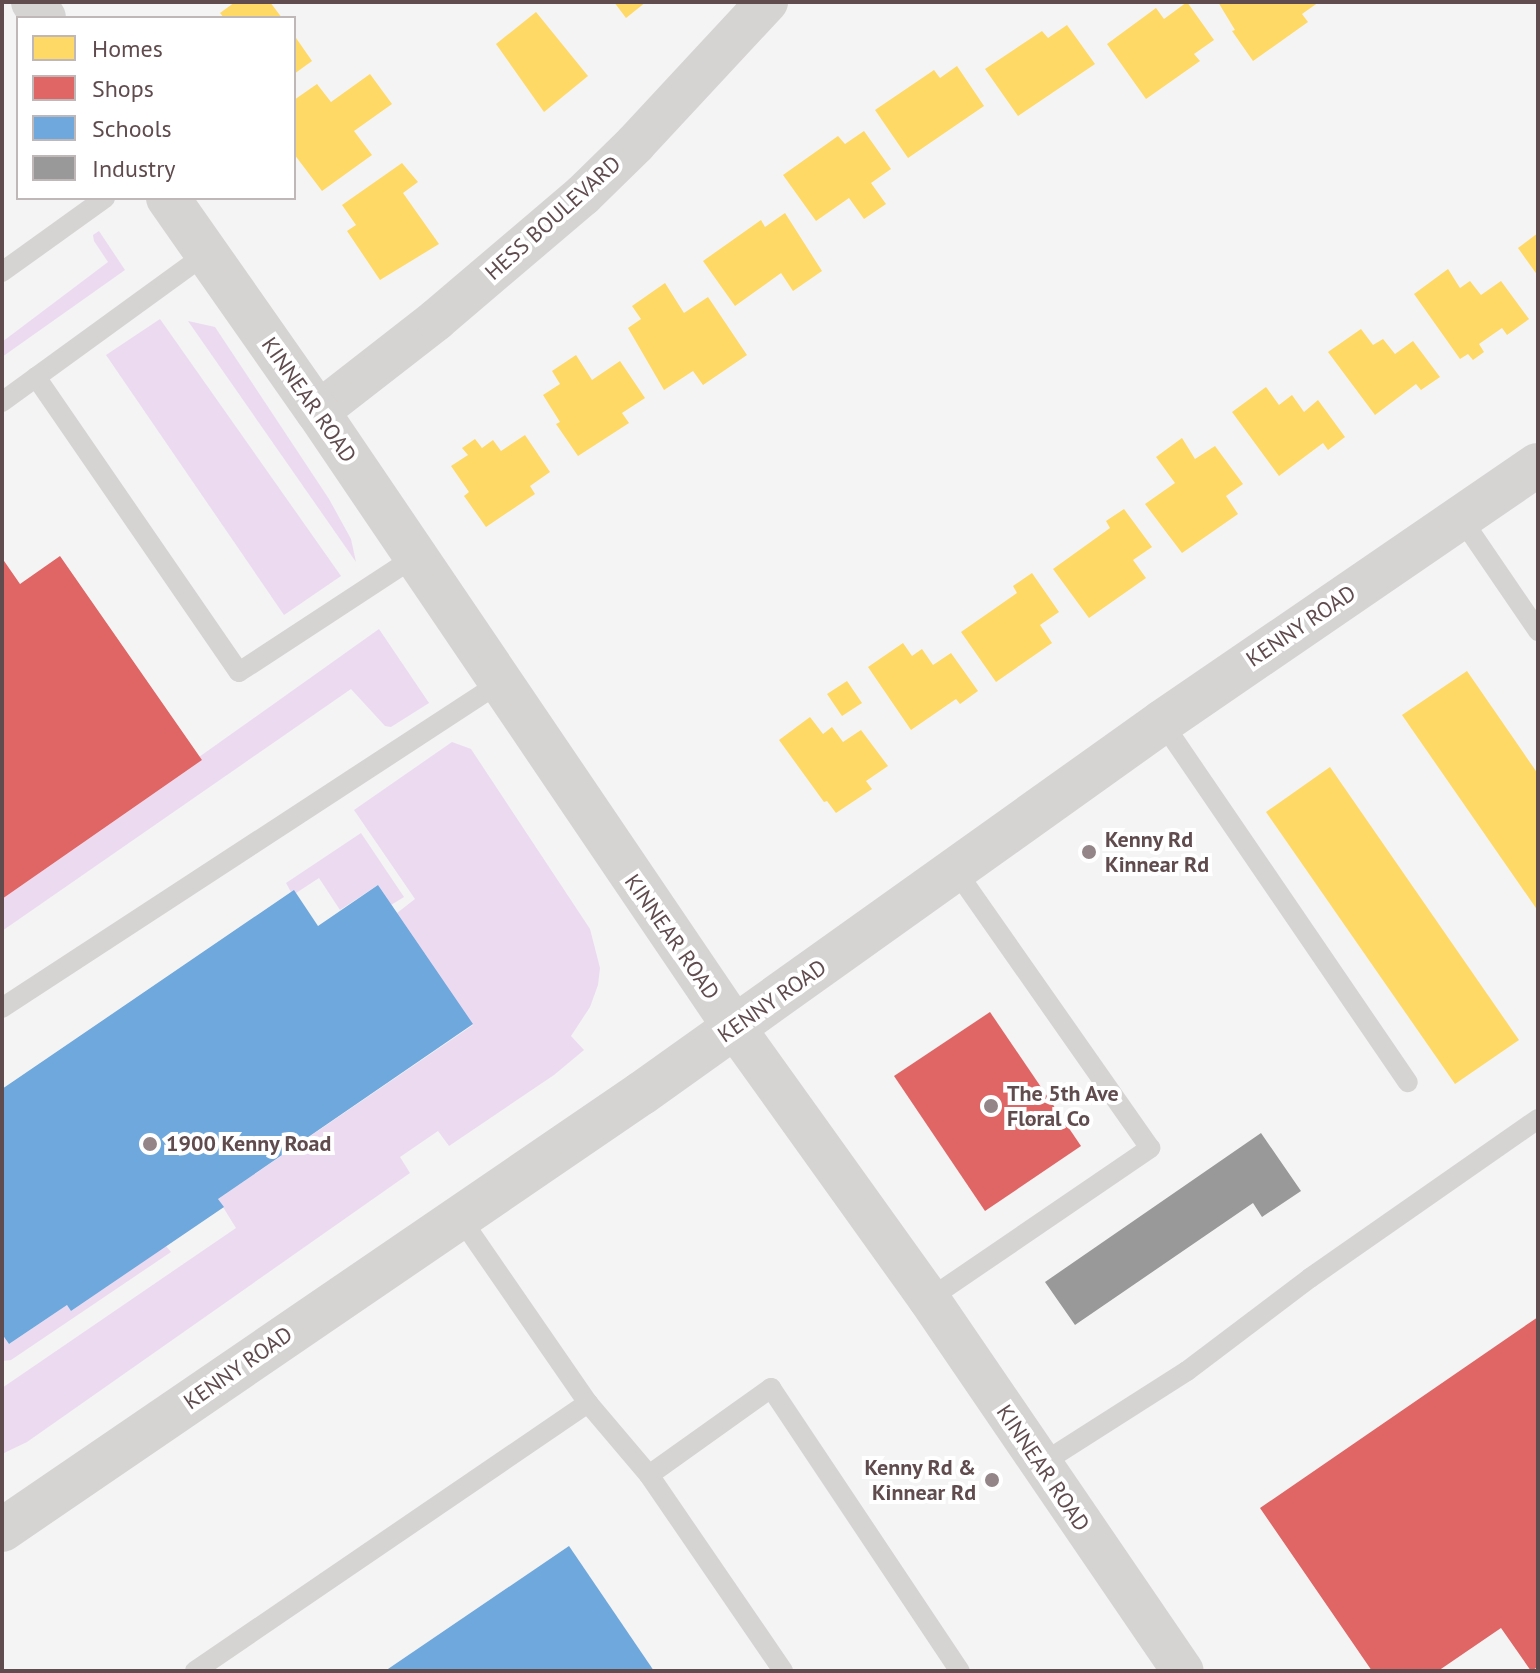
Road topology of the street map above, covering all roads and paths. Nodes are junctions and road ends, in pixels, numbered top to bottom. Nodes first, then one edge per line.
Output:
1 (767, 2) edge
2 (102, 200) edge
3 (169, 200) edge
4 (206, 254) junction
5 (2, 272) edge
6 (36, 377) junction
7 (2, 402) edge
8 (318, 412) junction
9 (1538, 465) edge
10 (1461, 518) junction
11 (416, 556) junction
12 (1538, 631) edge
13 (501, 682) junction
14 (1162, 722) junction
15 (955, 870) junction
16 (2, 1008) edge
17 (735, 1028) junction
18 (1408, 1082) dead end
19 (1538, 1119) edge
20 (459, 1216) junction
21 (929, 1299) junction
22 (588, 1403) junction
23 (1041, 1464) junction
24 (649, 1475) junction
25 (2, 1530) edge
26 (195, 1671) edge
27 (783, 1671) edge
28 (960, 1671) edge
29 (1183, 1671) edge

1 - 8 street, HESS BOULEVARD
2 - 5 lane
3 - 4 street, KINNEAR ROAD
4 - 6 lane
4 - 8 street, KINNEAR ROAD
6 - 7 lane
6 - 11 lane
8 - 11 street, KINNEAR ROAD
9 - 10 street, KENNY ROAD
10 - 12 lane
10 - 14 street, KENNY ROAD
11 - 13 street, KINNEAR ROAD
13 - 16 lane
13 - 17 street, KINNEAR ROAD
14 - 15 street, KENNY ROAD
14 - 18 lane
15 - 17 street, KENNY ROAD
15 - 21 lane
17 - 20 street, KENNY ROAD
17 - 21 street, KINNEAR ROAD
19 - 23 lane
20 - 22 lane
20 - 25 street, KENNY ROAD
21 - 23 street, KINNEAR ROAD
22 - 24 lane
22 - 26 lane
23 - 29 street, KINNEAR ROAD
24 - 27 lane
24 - 28 lane

